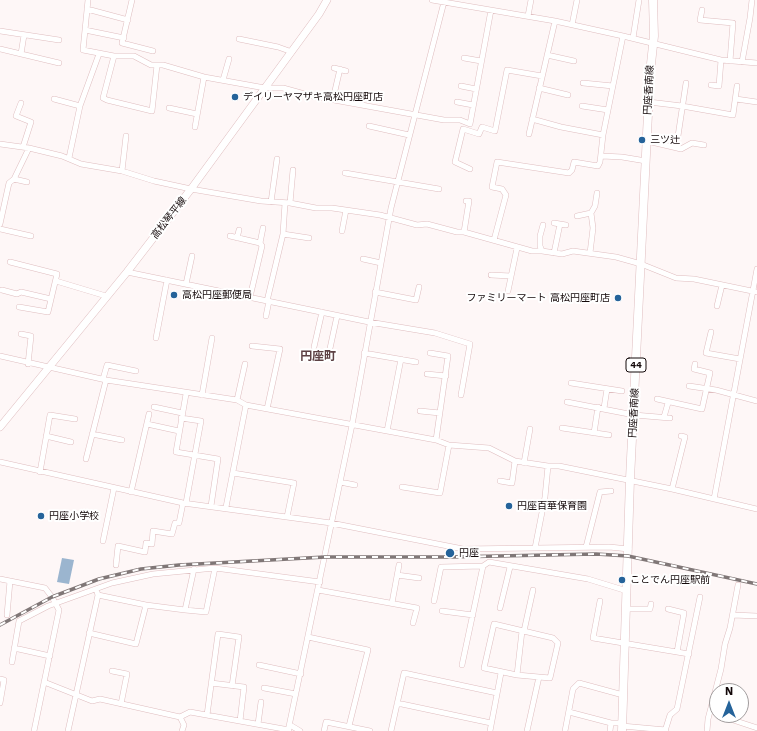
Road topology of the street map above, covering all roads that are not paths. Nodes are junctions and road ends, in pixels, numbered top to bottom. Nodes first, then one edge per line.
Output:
1 (88, 0) edge
2 (132, 0) edge
3 (327, 0) edge
4 (433, 0) edge
5 (531, 0) edge
6 (577, 0) edge
7 (639, 0) edge
8 (653, 0) edge
9 (752, 0) edge
10 (444, 2) junction
11 (87, 9) junction
12 (491, 10) junction
13 (702, 10) dead end
14 (528, 16) junction
15 (128, 20) junction
16 (555, 21) junction
17 (572, 25) junction
18 (85, 30) junction
19 (0, 31) edge
20 (24, 35) junction
21 (623, 36) junction
22 (124, 38) junction
23 (239, 38) dead end
24 (633, 38) junction
25 (59, 40) dead end
26 (653, 44) junction
27 (0, 49) edge
28 (153, 51) dead end
29 (292, 52) junction
30 (21, 54) junction
31 (99, 54) junction
32 (547, 55) junction
33 (114, 56) junction
34 (464, 58) dead end
35 (229, 59) dead end
36 (721, 60) junction
37 (482, 61) junction
38 (730, 61) junction
39 (574, 62) dead end
40 (742, 62) junction
41 (59, 63) dead end
42 (757, 63) edge
43 (157, 65) junction
44 (334, 68) dead end
45 (340, 70) junction
46 (346, 71) dead end
47 (542, 76) junction
48 (204, 77) junction
49 (223, 80) junction
50 (583, 83) dead end
51 (686, 83) dead end
52 (711, 85) dead end
53 (461, 86) dead end
54 (613, 86) junction
55 (737, 86) dead end
56 (265, 88) junction
57 (476, 88) junction
58 (539, 88) junction
59 (568, 95) dead end
60 (54, 99) dead end
61 (333, 99) junction
62 (736, 99) junction
63 (457, 102) dead end
64 (649, 102) junction
65 (757, 102) edge
66 (21, 103) dead end
67 (473, 105) junction
68 (80, 106) junction
69 (582, 106) dead end
70 (682, 106) junction
71 (168, 108) dead end
72 (608, 110) junction
73 (197, 114) junction
74 (415, 114) junction
75 (532, 118) junction
76 (369, 126) dead end
77 (195, 127) dead end
78 (529, 134) dead end
79 (409, 135) junction
80 (603, 135) junction
81 (126, 136) dead end
82 (678, 136) dead end
83 (647, 141) junction
84 (0, 144) edge
85 (704, 145) dead end
86 (26, 148) junction
87 (602, 156) junction
88 (69, 158) junction
89 (277, 159) dead end
90 (646, 161) junction
91 (293, 170) dead end
92 (470, 170) dead end
93 (122, 171) junction
94 (345, 173) dead end
95 (14, 179) junction
96 (397, 181) junction
97 (27, 182) dead end
98 (191, 189) junction
99 (439, 189) dead end
100 (597, 193) dead end
101 (466, 201) dead end
102 (271, 202) junction
103 (287, 203) junction
104 (346, 210) junction
105 (591, 213) junction
106 (577, 216) dead end
107 (389, 219) junction
108 (554, 223) dead end
109 (0, 224) edge
110 (560, 224) junction
111 (543, 225) dead end
112 (566, 225) dead end
113 (263, 228) dead end
114 (0, 229) edge
115 (239, 230) dead end
116 (342, 231) dead end
117 (464, 232) junction
118 (283, 234) junction
119 (31, 236) dead end
120 (230, 236) dead end
121 (237, 238) junction
122 (309, 238) dead end
123 (494, 240) junction
124 (260, 243) junction
125 (518, 248) junction
126 (542, 251) junction
127 (554, 253) junction
128 (590, 253) junction
129 (192, 256) dead end
130 (363, 259) dead end
131 (10, 262) dead end
132 (380, 263) junction
133 (641, 264) junction
134 (757, 269) edge
135 (127, 272) junction
136 (491, 275) dead end
137 (511, 276) junction
138 (167, 280) junction
139 (56, 281) junction
140 (186, 284) junction
141 (722, 285) junction
142 (419, 287) dead end
143 (2, 290) dead end
144 (508, 291) dead end
145 (375, 292) junction
146 (755, 292) edge
147 (106, 296) junction
148 (250, 297) junction
149 (51, 299) junction
150 (268, 301) junction
151 (717, 306) dead end
152 (19, 308) dead end
153 (322, 312) junction
154 (266, 316) dead end
155 (337, 316) junction
156 (369, 322) junction
157 (711, 332) dead end
158 (21, 334) dead end
159 (156, 338) dead end
160 (212, 338) dead end
161 (252, 346) dead end
162 (314, 347) dead end
163 (329, 353) dead end
164 (364, 353) junction
165 (430, 353) dead end
166 (0, 356) edge
167 (401, 359) junction
168 (740, 359) junction
169 (416, 362) dead end
170 (28, 364) junction
171 (246, 364) dead end
172 (695, 364) dead end
173 (48, 368) junction
174 (136, 371) dead end
175 (427, 374) dead end
176 (446, 376) junction
177 (104, 379) junction
178 (571, 382) dead end
179 (689, 386) dead end
180 (607, 389) junction
181 (706, 389) junction
182 (622, 391) dead end
183 (186, 394) junction
184 (202, 395) junction
185 (461, 395) dead end
186 (734, 395) junction
187 (657, 399) dead end
188 (237, 400) junction
189 (757, 401) edge
190 (567, 402) dead end
191 (668, 402) junction
192 (246, 405) junction
193 (154, 407) dead end
194 (598, 407) junction
195 (267, 408) junction
196 (604, 408) junction
197 (420, 411) dead end
198 (149, 414) dead end
199 (440, 414) junction
200 (182, 415) junction
201 (634, 415) junction
202 (75, 419) dead end
203 (147, 424) junction
204 (352, 425) junction
205 (0, 427) edge
206 (562, 428) dead end
207 (530, 429) dead end
208 (179, 431) junction
209 (387, 431) junction
210 (594, 433) junction
211 (92, 434) junction
212 (609, 435) dead end
213 (46, 436) junction
214 (681, 436) dead end
215 (122, 440) dead end
216 (436, 440) junction
217 (71, 442) dead end
218 (449, 445) junction
219 (195, 456) junction
220 (86, 459) dead end
221 (515, 461) junction
222 (0, 462) edge
223 (524, 463) junction
224 (548, 466) junction
225 (40, 472) junction
226 (233, 473) junction
227 (630, 480) junction
228 (500, 481) dead end
229 (340, 482) junction
230 (355, 484) dead end
231 (402, 487) dead end
232 (114, 488) junction
233 (672, 489) junction
234 (611, 490) dead end
235 (131, 492) junction
236 (714, 499) junction
237 (184, 503) junction
238 (211, 506) junction
239 (226, 507) junction
240 (757, 509) edge
241 (287, 517) junction
242 (331, 523) junction
243 (103, 541) dead end
244 (535, 548) junction
245 (586, 548) junction
246 (628, 549) junction
247 (116, 565) dead end
248 (399, 565) dead end
249 (483, 566) junction
250 (510, 567) junction
251 (215, 568) junction
252 (194, 569) junction
253 (397, 575) junction
254 (419, 578) dead end
255 (0, 579) edge
256 (10, 581) junction
257 (320, 582) junction
258 (738, 584) dead end
259 (96, 589) junction
260 (318, 590) junction
261 (533, 590) dead end
262 (627, 590) junction
263 (98, 595) junction
264 (700, 597) dead end
265 (434, 601) dead end
266 (600, 601) dead end
267 (57, 604) junction
268 (392, 604) junction
269 (651, 604) dead end
270 (146, 605) junction
271 (500, 608) dead end
272 (626, 609) junction
273 (668, 609) dead end
274 (186, 610) junction
275 (442, 611) dead end
276 (7, 615) dead end
277 (473, 615) junction
278 (733, 615) junction
279 (757, 616) edge
280 (414, 623) dead end
281 (523, 631) junction
282 (89, 633) junction
283 (308, 637) junction
284 (624, 642) junction
285 (14, 648) junction
286 (676, 652) junction
287 (689, 654) junction
288 (50, 656) junction
289 (12, 662) dead end
290 (259, 665) dead end
291 (462, 665) dead end
292 (112, 671) dead end
293 (501, 672) junction
294 (300, 674) junction
295 (517, 675) junction
296 (539, 677) junction
297 (0, 679) edge
298 (44, 682) junction
299 (211, 683) junction
300 (232, 686) junction
301 (264, 688) dead end
302 (497, 693) junction
303 (296, 694) junction
304 (76, 695) junction
305 (623, 695) junction
306 (261, 702) dead end
307 (0, 703) edge
308 (397, 703) junction
309 (121, 704) junction
310 (569, 712) junction
311 (206, 715) junction
312 (180, 717) junction
313 (240, 721) junction
314 (491, 723) junction
315 (611, 723) junction
316 (742, 723) edge
317 (258, 724) junction
318 (349, 726) junction
319 (622, 726) edge
320 (757, 728) edge
321 (289, 729) edge
322 (666, 730) edge
323 (34, 731) edge
324 (68, 731) edge
325 (182, 731) edge
326 (300, 731) edge
327 (324, 731) edge
328 (370, 731) edge
329 (391, 731) edge
330 (490, 731) edge
331 (527, 731) edge
332 (566, 731) edge
333 (610, 731) edge
334 (707, 731) edge

1 - 11 street
2 - 15 street
3 - 29 main road, 高松琴平線
4 - 10 street
5 - 14 street
6 - 17 street
7 - 24 street
8 - 26 main road, 円座香南線 / 44
9 - 40 street
10 - 12 street
10 - 74 street
11 - 15 street
11 - 18 street
12 - 14 street
12 - 37 street
13 - 38 street
14 - 16 street
15 - 22 street
16 - 17 street
16 - 32 street
17 - 21 street
18 - 22 street
18 - 31 street
19 - 20 street
20 - 25 street
20 - 30 street
21 - 24 street
21 - 54 street
22 - 28 street
23 - 29 street
24 - 26 street
26 - 36 street
26 - 64 main road, 円座香南線 / 44
27 - 30 street
29 - 56 main road, 高松琴平線
30 - 41 street
31 - 33 street
31 - 68 street
32 - 39 street
32 - 47 street
33 - 43 street
33 - 43 street
34 - 37 street
35 - 49 street
36 - 38 street
36 - 52 street
37 - 57 street
38 - 40 street
40 - 42 street
43 - 48 street
44 - 45 street
45 - 46 street
45 - 61 street
47 - 58 street
47 - 92 street
48 - 49 street
48 - 73 street
49 - 56 street
50 - 54 street
51 - 70 street
53 - 57 street
54 - 72 street
55 - 62 street
56 - 61 street
56 - 98 main road, 高松琴平線
57 - 67 street
58 - 59 street
58 - 75 street
60 - 68 street
61 - 74 street
62 - 65 street
62 - 70 street
63 - 67 street
64 - 70 street
64 - 83 main road, 円座香南線 / 44
66 - 86 street
67 - 74 street
68 - 88 street
69 - 72 street
70 - 82 street
71 - 73 street
72 - 80 street
73 - 77 street
74 - 79 street
75 - 78 street
75 - 80 street
76 - 79 street
79 - 96 street
80 - 87 street
81 - 93 street
83 - 85 street
83 - 90 main road, 円座香南線 / 44
84 - 86 street
86 - 88 street
86 - 95 street
87 - 90 street
87 - 123 street
88 - 93 street
89 - 102 street
90 - 133 main road, 円座香南線 / 44
91 - 103 street
93 - 98 street
94 - 96 street
95 - 97 street
95 - 109 street
96 - 99 street
96 - 107 street
98 - 102 street
98 - 135 main road, 高松琴平線
100 - 105 street
101 - 117 street
102 - 103 street
103 - 104 street
103 - 118 street
104 - 107 street
104 - 116 street
105 - 106 street
105 - 128 street
107 - 117 street
107 - 132 street
108 - 110 street
110 - 112 street
110 - 127 street
111 - 126 street
113 - 124 street
114 - 119 street
115 - 121 street
117 - 123 street
118 - 122 street
118 - 150 street
120 - 121 street
121 - 124 street
123 - 125 street
124 - 148 street
125 - 126 street
125 - 137 street
126 - 127 street
127 - 128 street
128 - 133 street
129 - 140 street
130 - 132 street
131 - 139 street
132 - 145 street
133 - 141 street
133 - 201 main road, 円座香南線 / 44
134 - 146 street
135 - 138 street
135 - 147 main road, 高松琴平線
136 - 137 street
137 - 144 street
138 - 140 street
138 - 159 street
139 - 147 street
139 - 149 street
140 - 148 street
141 - 146 street
141 - 151 street
142 - 145 street
143 - 149 street
145 - 156 street
146 - 168 street
147 - 173 main road, 高松琴平線
148 - 150 street
149 - 152 street
150 - 153 street
150 - 154 street
153 - 155 street
153 - 162 street
155 - 156 street
155 - 163 street
156 - 164 street
156 - 185 street
157 - 168 street
158 - 170 street
160 - 184 street
161 - 195 street
164 - 167 street
164 - 204 street
165 - 176 street
166 - 170 street
167 - 169 street
167 - 209 street
168 - 186 street
170 - 173 street
171 - 188 street
172 - 181 street
173 - 177 street
173 - 205 main road, 高松琴平線
174 - 177 street
175 - 176 street
176 - 199 street
177 - 183 street
177 - 211 street
178 - 180 street
179 - 181 street
180 - 182 street
180 - 196 street
181 - 186 street
181 - 191 street
183 - 184 street
183 - 200 street
184 - 188 street
186 - 189 street
186 - 236 street
187 - 191 street
188 - 192 street
190 - 194 street
191 - 201 street
192 - 195 street
192 - 226 street
193 - 200 street
194 - 196 street
194 - 210 street
195 - 204 street
196 - 201 street
197 - 199 street
198 - 203 street
199 - 216 street
200 - 208 street
200 - 219 street
201 - 227 main road, 円座香南線 / 44
202 - 213 street
203 - 208 street
203 - 235 street
204 - 209 street
204 - 229 street
206 - 210 street
207 - 223 street
208 - 219 street
209 - 216 street
210 - 212 street
211 - 215 street
211 - 220 street
213 - 217 street
213 - 225 street
214 - 233 street
216 - 218 street
218 - 221 street
218 - 231 street
219 - 237 street
219 - 238 street
221 - 223 street
221 - 228 street
222 - 225 street
223 - 224 street
224 - 227 street
224 - 244 street
225 - 232 street
226 - 239 street
226 - 241 street
227 - 233 street
227 - 246 main road, 円座香南線 / 44
229 - 230 street
229 - 242 street
232 - 235 street
232 - 243 street
233 - 236 street
234 - 245 street
235 - 237 street
236 - 240 street
237 - 238 street
237 - 247 street
238 - 239 street
239 - 241 street
241 - 242 street
242 - 244 street
242 - 257 street
244 - 245 street
245 - 246 street
246 - 262 main road, 円座香南線 / 44
248 - 253 street
249 - 250 street
249 - 265 street
249 - 277 street
250 - 262 street
250 - 271 street
251 - 252 street
251 - 257 street
251 - 274 street
252 - 259 street
252 - 274 street
253 - 254 street
253 - 268 street
255 - 256 street
256 - 267 street
256 - 276 street
257 - 260 street
258 - 278 street
259 - 263 street
259 - 267 street
260 - 268 street
260 - 283 street
261 - 281 street
262 - 272 main road, 円座香南線 / 44
263 - 270 street
263 - 282 street
264 - 287 street
266 - 284 street
267 - 285 street
267 - 288 street
268 - 280 street
269 - 272 street
270 - 274 street
270 - 282 street
272 - 284 main road, 円座香南線 / 44
273 - 286 street
275 - 277 street
277 - 291 street
278 - 279 street
278 - 334 street
281 - 293 street
281 - 295 street
281 - 296 street
282 - 304 street
283 - 294 street
283 - 318 street
284 - 286 street
284 - 305 main road, 円座香南線 / 44
285 - 288 street
285 - 289 street
286 - 287 street
287 - 322 street
288 - 298 street
290 - 294 street
292 - 309 street
293 - 295 street
293 - 302 street
294 - 303 street
295 - 296 street
296 - 331 street
297 - 307 street
298 - 304 street
298 - 323 street
299 - 300 street
299 - 300 street
299 - 311 street
300 - 313 street
301 - 303 street
302 - 308 street
302 - 314 street
303 - 321 street
304 - 309 street
304 - 324 street
305 - 310 street
305 - 319 main road, 円座香南線 / 44
306 - 317 street
308 - 314 street
308 - 329 street
309 - 312 street
310 - 315 street
310 - 332 street
311 - 312 street
311 - 313 street
312 - 325 street
313 - 317 street
314 - 330 street
315 - 319 street
315 - 333 street
316 - 320 street
317 - 321 street
318 - 327 street
318 - 328 street
319 - 322 street
321 - 326 street

